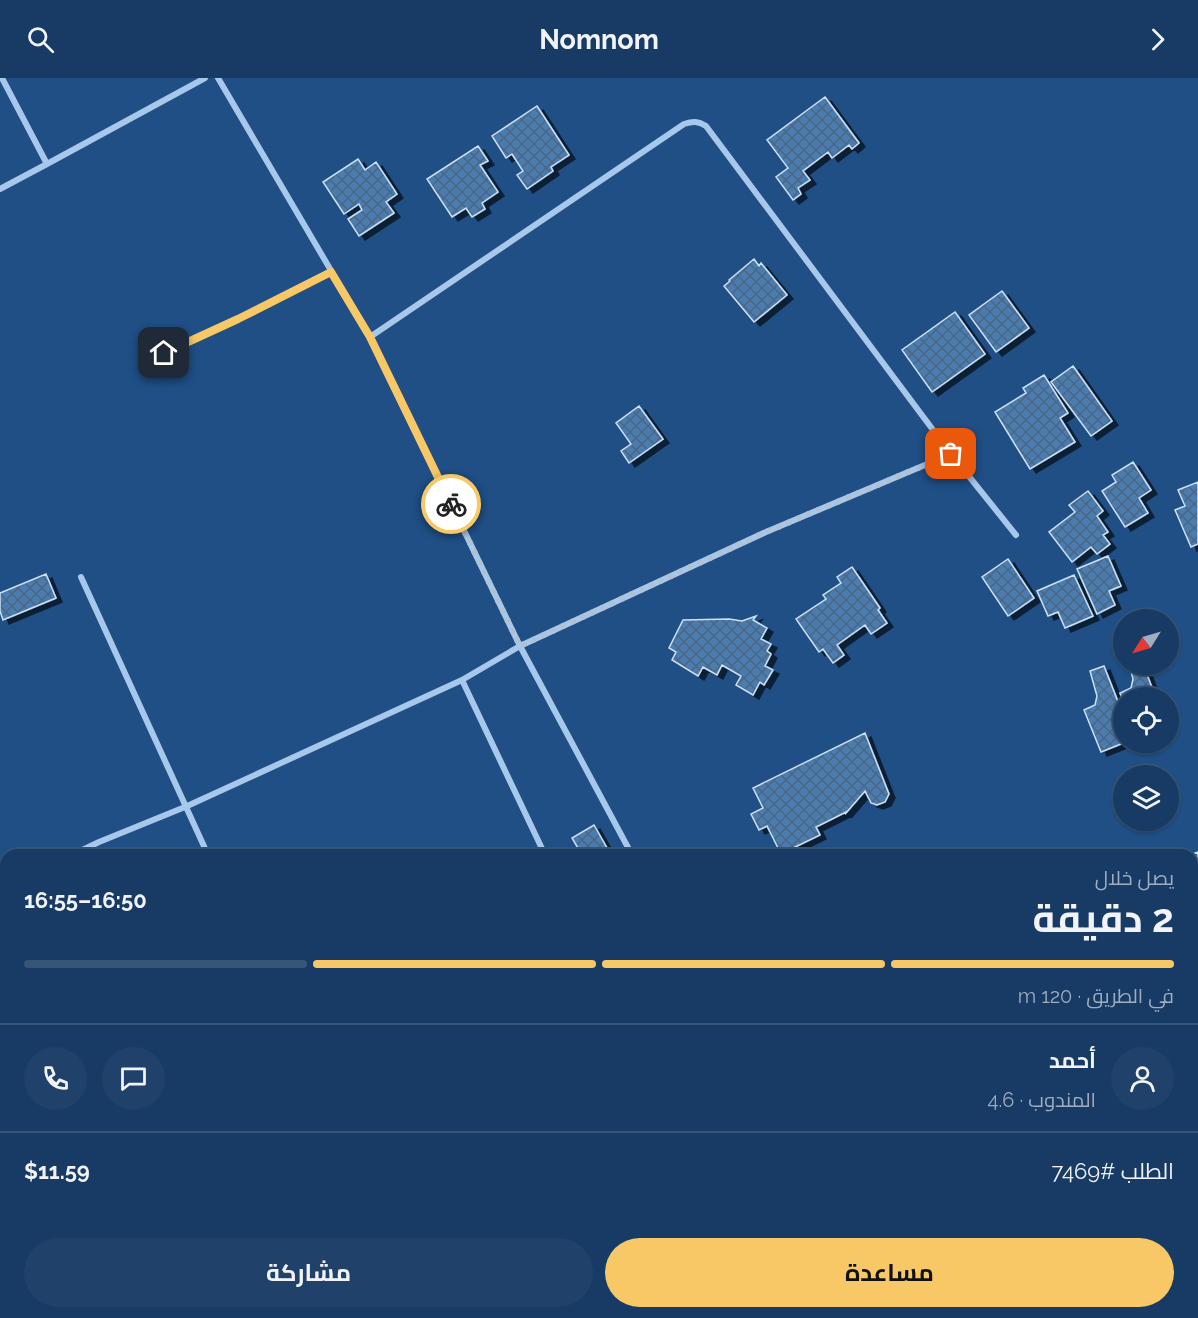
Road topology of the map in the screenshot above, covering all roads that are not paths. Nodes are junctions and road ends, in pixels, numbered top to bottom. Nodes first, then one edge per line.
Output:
1 (2, 78) edge
2 (205, 78) edge
3 (218, 78) edge
4 (47, 164) junction
5 (0, 189) edge
6 (331, 272) junction
7 (370, 337) junction
8 (164, 353) dead end
9 (951, 454) junction
10 (1016, 535) dead end
11 (81, 577) dead end
12 (520, 646) junction
13 (462, 680) junction
14 (185, 807) junction
15 (84, 849) edge
16 (205, 849) edge
17 (542, 849) edge
18 (629, 849) edge

1 - 4 street
2 - 4 street
3 - 6 street
4 - 5 street
6 - 7 street
6 - 8 street
7 - 9 street
7 - 12 street
9 - 10 street
9 - 12 street
11 - 14 street
12 - 13 street
12 - 18 street
13 - 14 street
13 - 17 street
14 - 15 street
14 - 16 street

